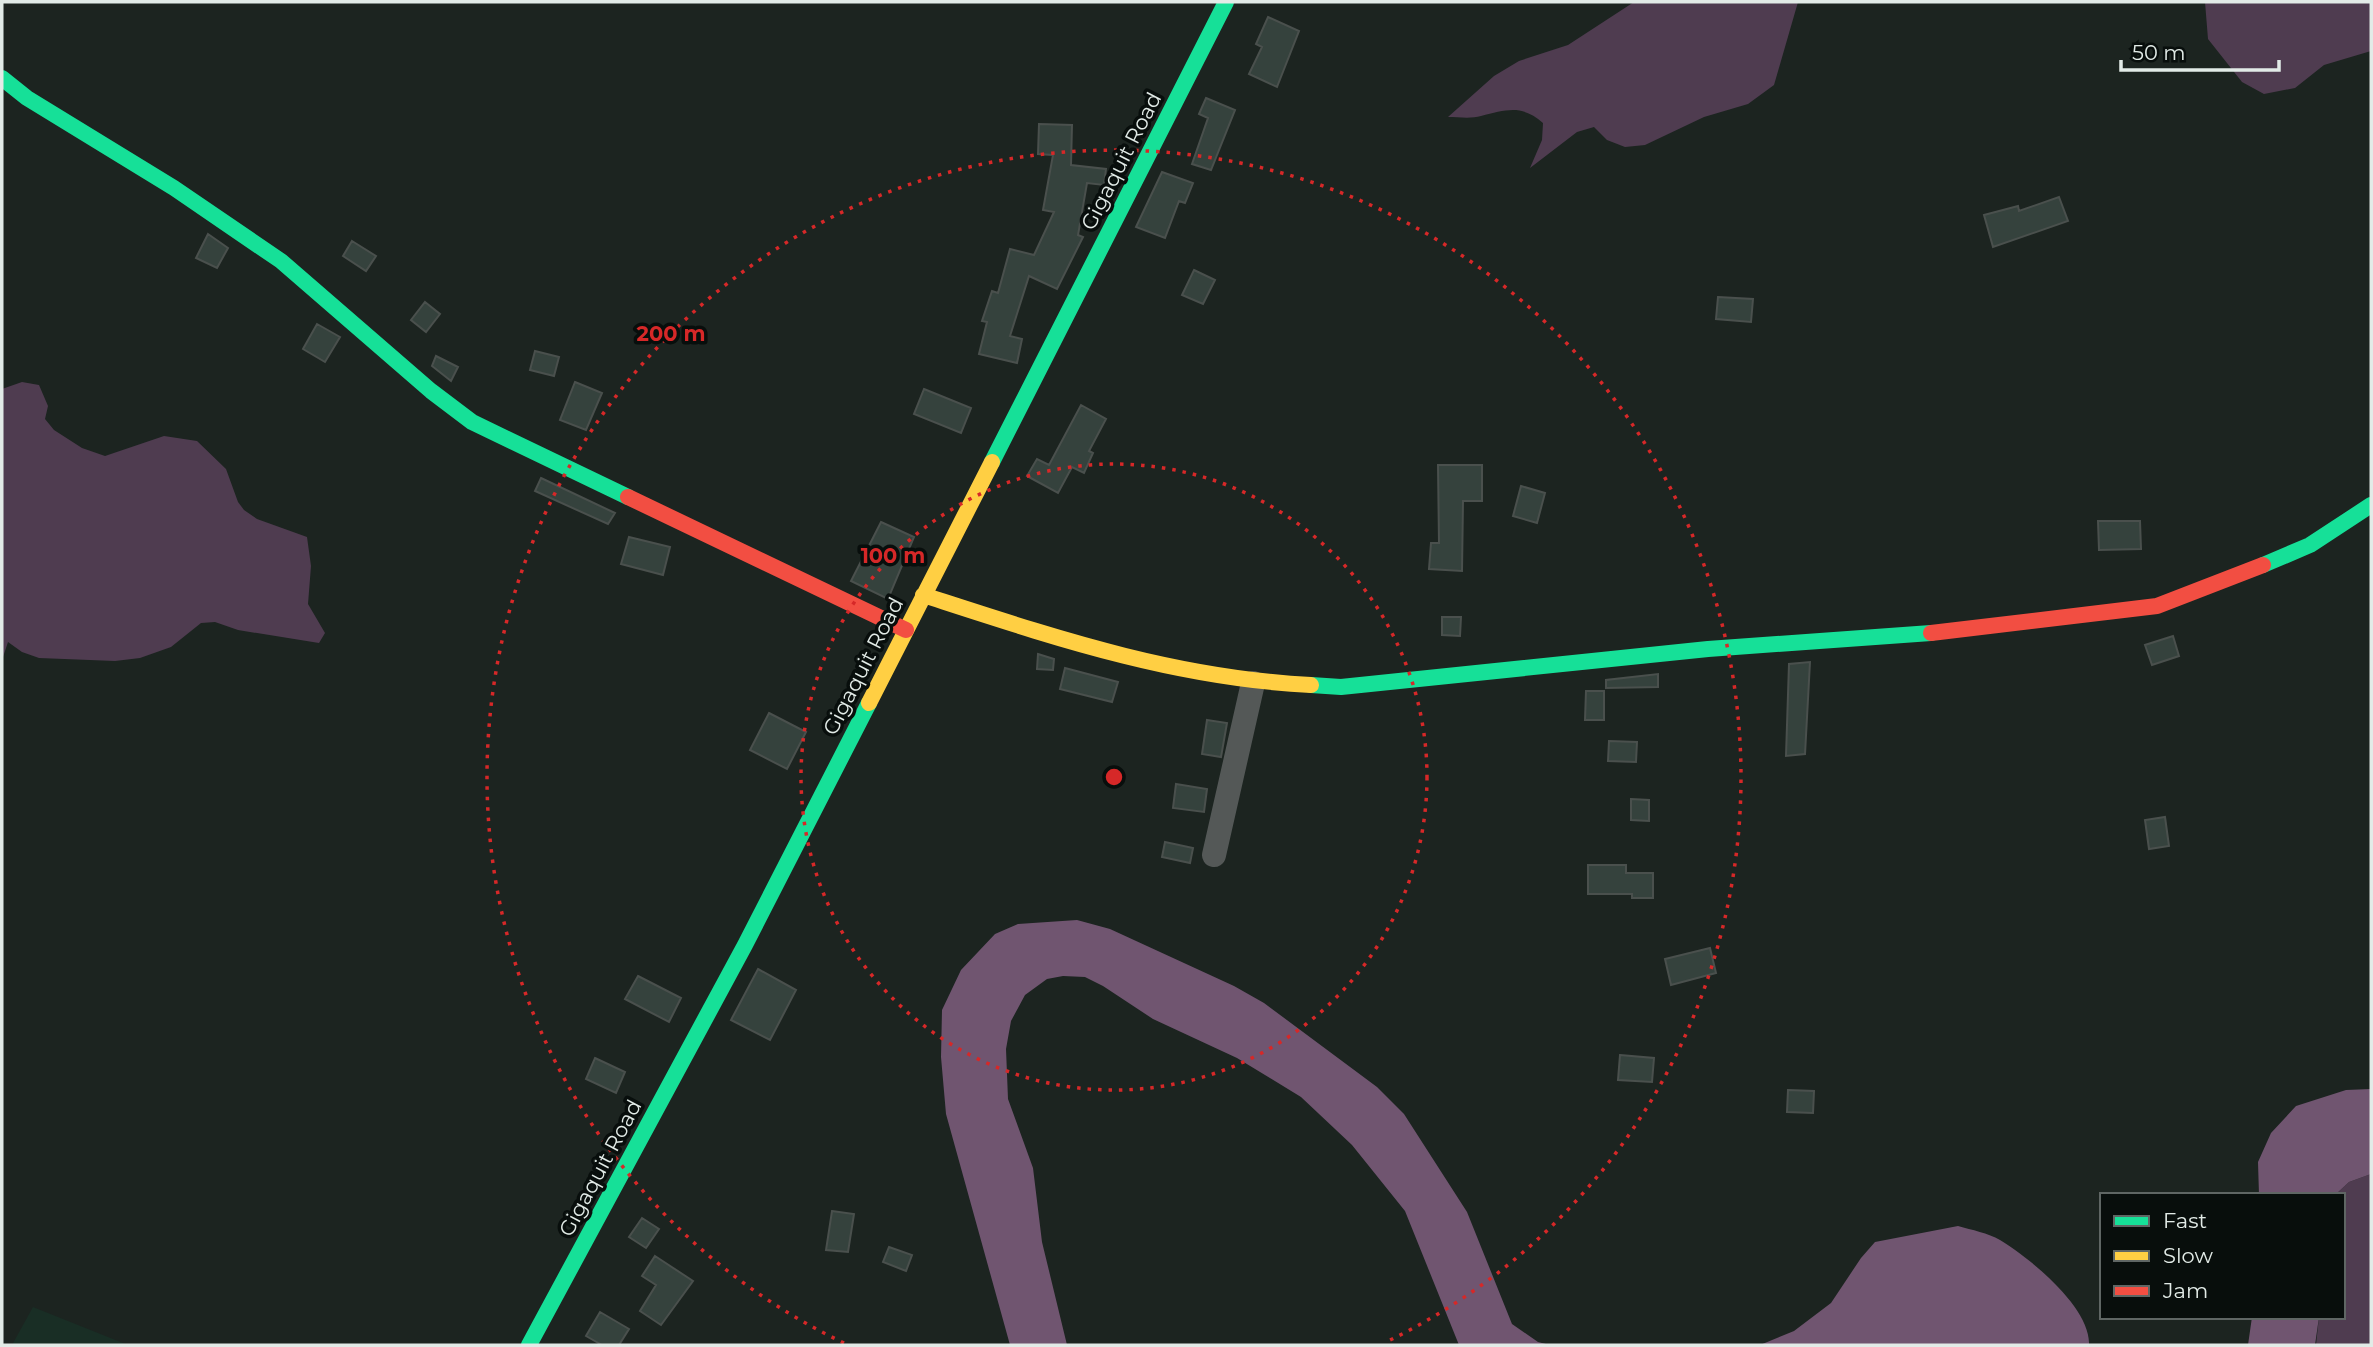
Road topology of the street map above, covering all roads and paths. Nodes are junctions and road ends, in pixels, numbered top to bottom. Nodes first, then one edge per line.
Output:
1 (1226, 2) edge
2 (2, 78) edge
3 (2371, 505) edge
4 (923, 595) junction
5 (905, 629) junction
6 (1252, 682) junction
7 (1214, 855) dead end
8 (530, 1345) edge

1 - 4 street, Gigaquit Road
2 - 5 street
3 - 6 street
4 - 5 street, Gigaquit Road
4 - 6 street
5 - 8 street, Gigaquit Road
6 - 7 street

